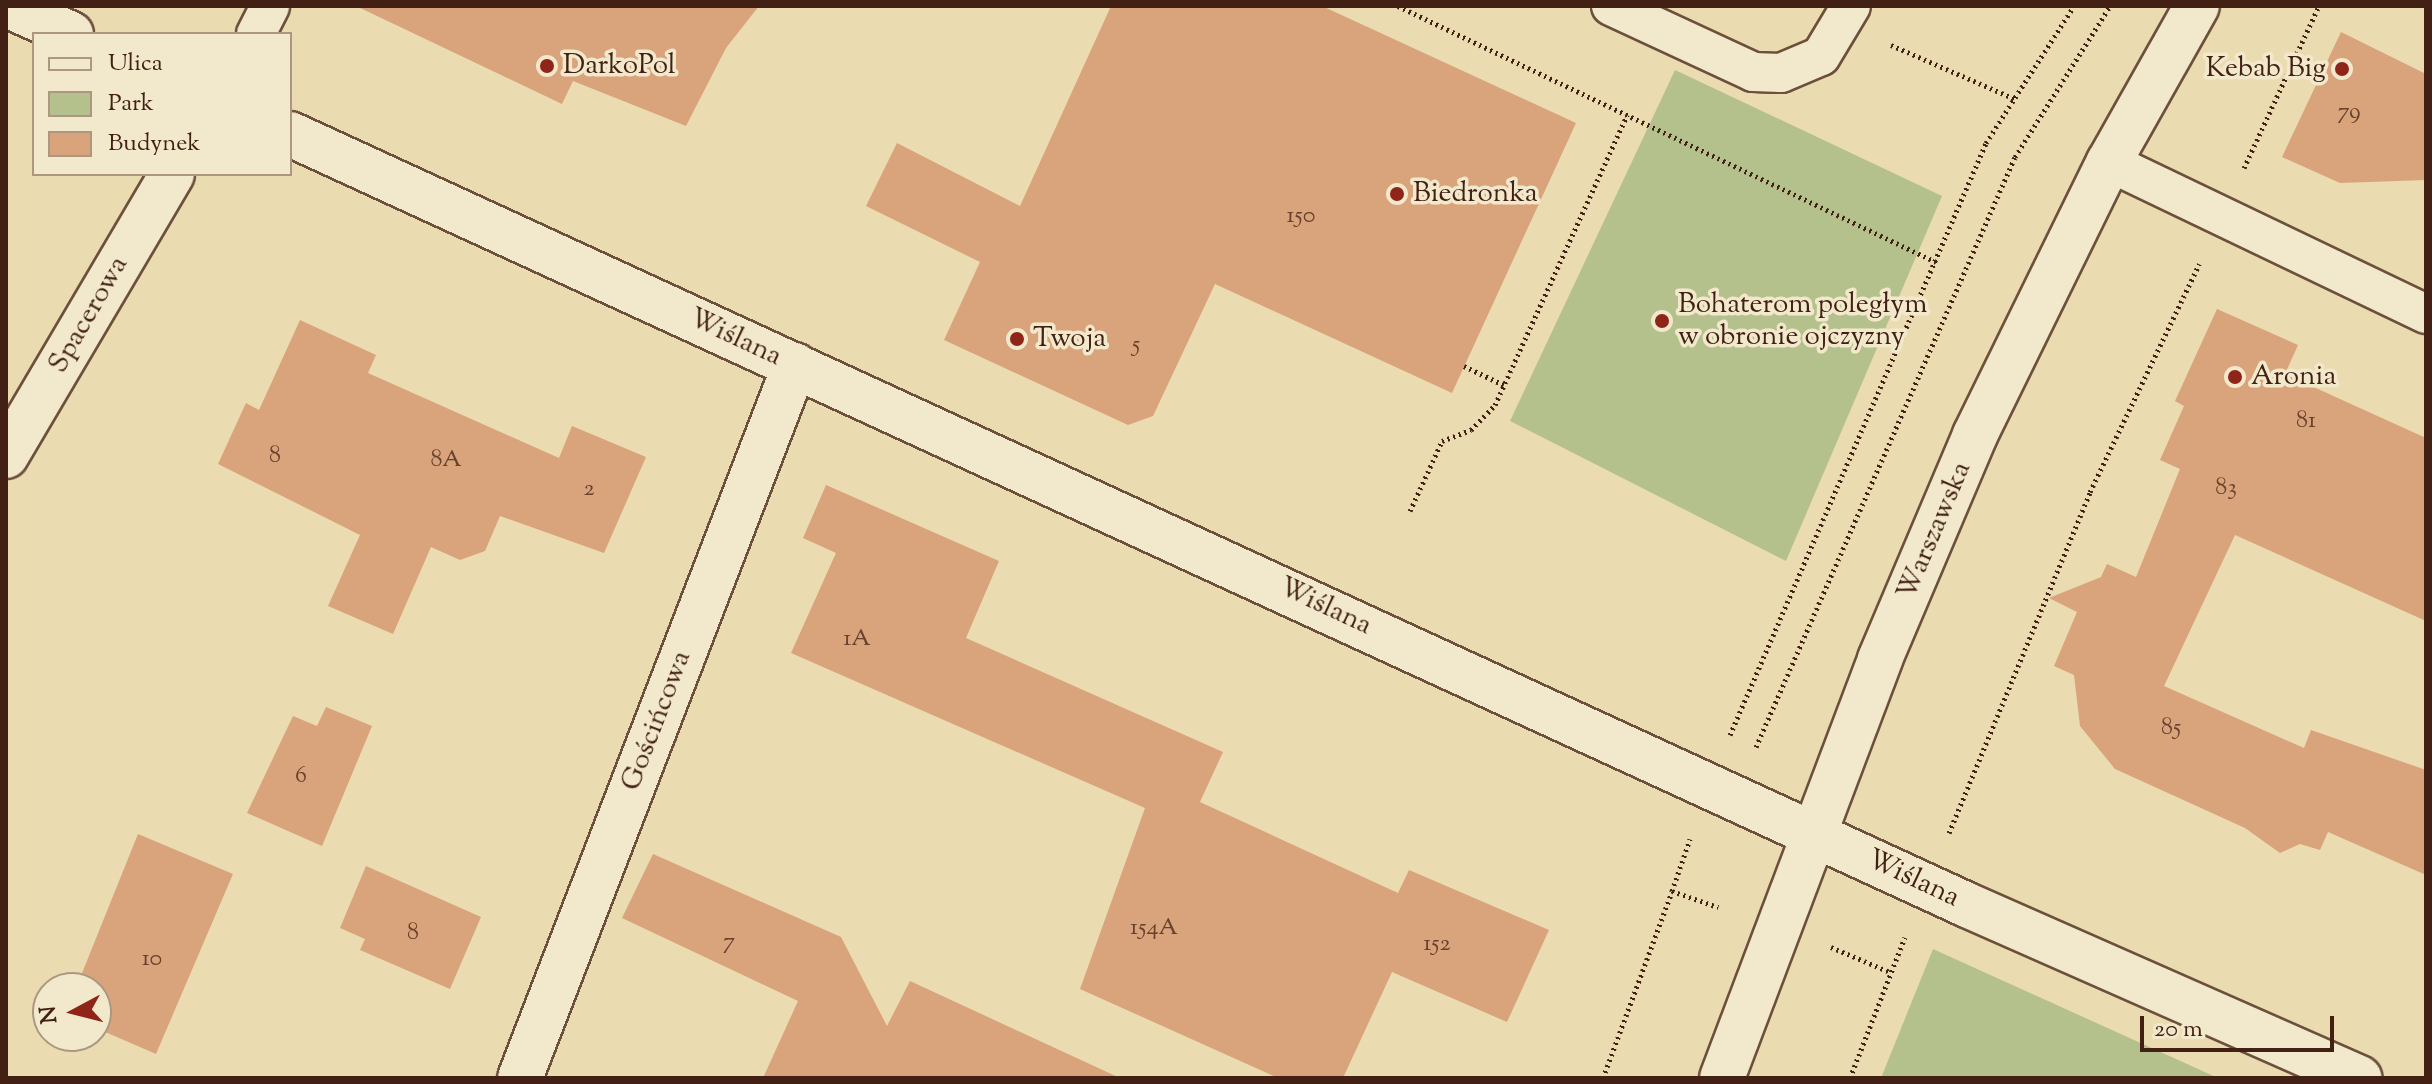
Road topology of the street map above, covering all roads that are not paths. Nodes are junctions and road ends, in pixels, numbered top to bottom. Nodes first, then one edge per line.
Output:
1 (9, 6) edge
2 (270, 6) edge
3 (1611, 6) edge
4 (2197, 6) edge
5 (1847, 15) edge
6 (67, 32) edge
7 (257, 32) edge
8 (292, 135) edge
9 (2109, 162) junction
10 (171, 176) edge
11 (2426, 314) edge
12 (795, 365) junction
13 (6, 456) edge
14 (1815, 833) junction
15 (520, 1078) edge
16 (1722, 1078) edge
17 (2360, 1078) edge

1 - 6 street
2 - 7 lane
3 - 5 lane
4 - 9 street, Warszawska
8 - 12 street, Wiślana
9 - 11 lane
9 - 14 street, Warszawska
10 - 13 street, Spacerowa
12 - 14 street, Wiślana
12 - 15 street, Gościńcowa
14 - 16 street, Warszawska
14 - 17 street, Wiślana

